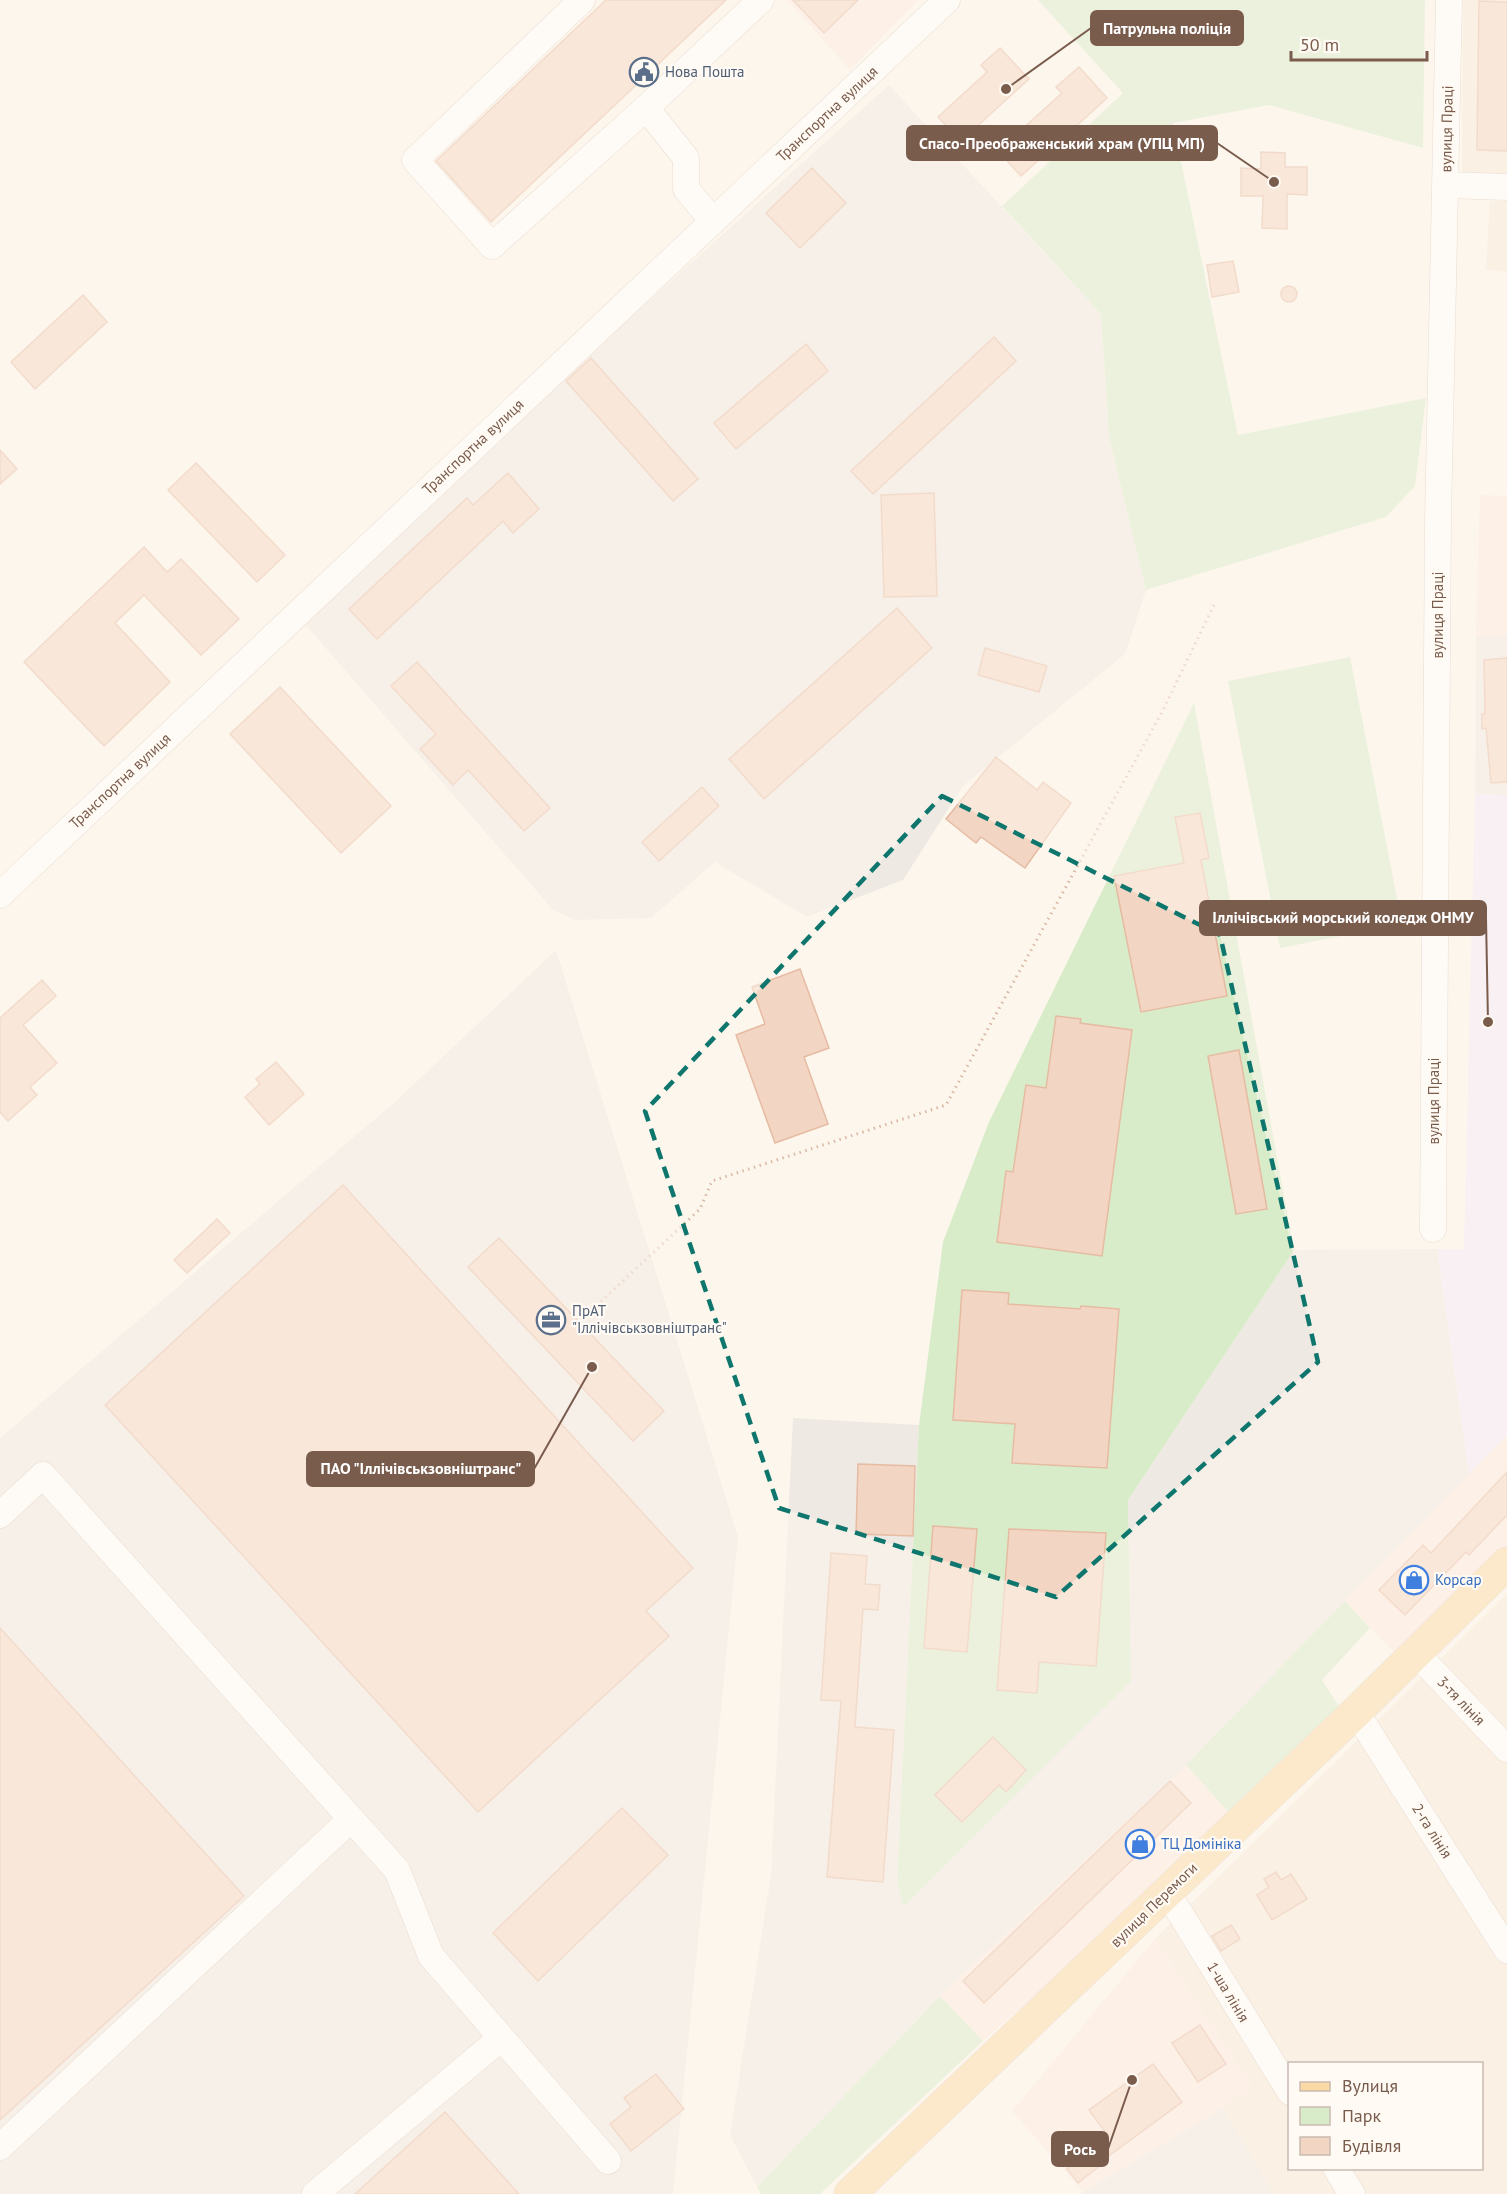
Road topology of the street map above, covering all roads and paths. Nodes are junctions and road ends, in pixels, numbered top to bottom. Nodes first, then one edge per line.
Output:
1 (582, 0) edge
2 (761, 0) edge
3 (947, 0) edge
4 (1449, 0) edge
5 (646, 108) junction
6 (1446, 185) junction
7 (1507, 187) edge
8 (713, 221) junction
9 (1214, 605) dead end
10 (0, 895) edge
11 (1433, 1229) dead end
12 (579, 1322) dead end
13 (0, 1515) edge
14 (1507, 1563) edge
15 (1415, 1652) junction
16 (1356, 1712) junction
17 (1507, 1749) edge
18 (351, 1820) junction
19 (1167, 1892) junction
20 (1507, 1950) edge
21 (501, 2038) junction
22 (1288, 2089) edge
23 (0, 2147) edge
24 (608, 2161) dead end
25 (1337, 2170) edge
26 (315, 2194) edge
27 (850, 2194) edge
28 (1352, 2194) edge

1 - 5 street
2 - 5 street
3 - 8 street, Транспортна вулиця
4 - 6 street, вулиця Праці
5 - 8 street
6 - 7 street
6 - 11 street, вулиця Праці
8 - 10 street, Транспортна вулиця
9 - 12 path
13 - 18 street
14 - 15 main road, вулиця Перемоги
15 - 16 main road, вулиця Перемоги
15 - 17 street, 3-тя лінія
16 - 19 main road, вулиця Перемоги
16 - 20 street, 2-га лінія
18 - 21 street
18 - 23 street
19 - 22 street, 1-ша лінія
19 - 27 main road, вулиця Перемоги
21 - 24 street
21 - 26 street
25 - 28 street

